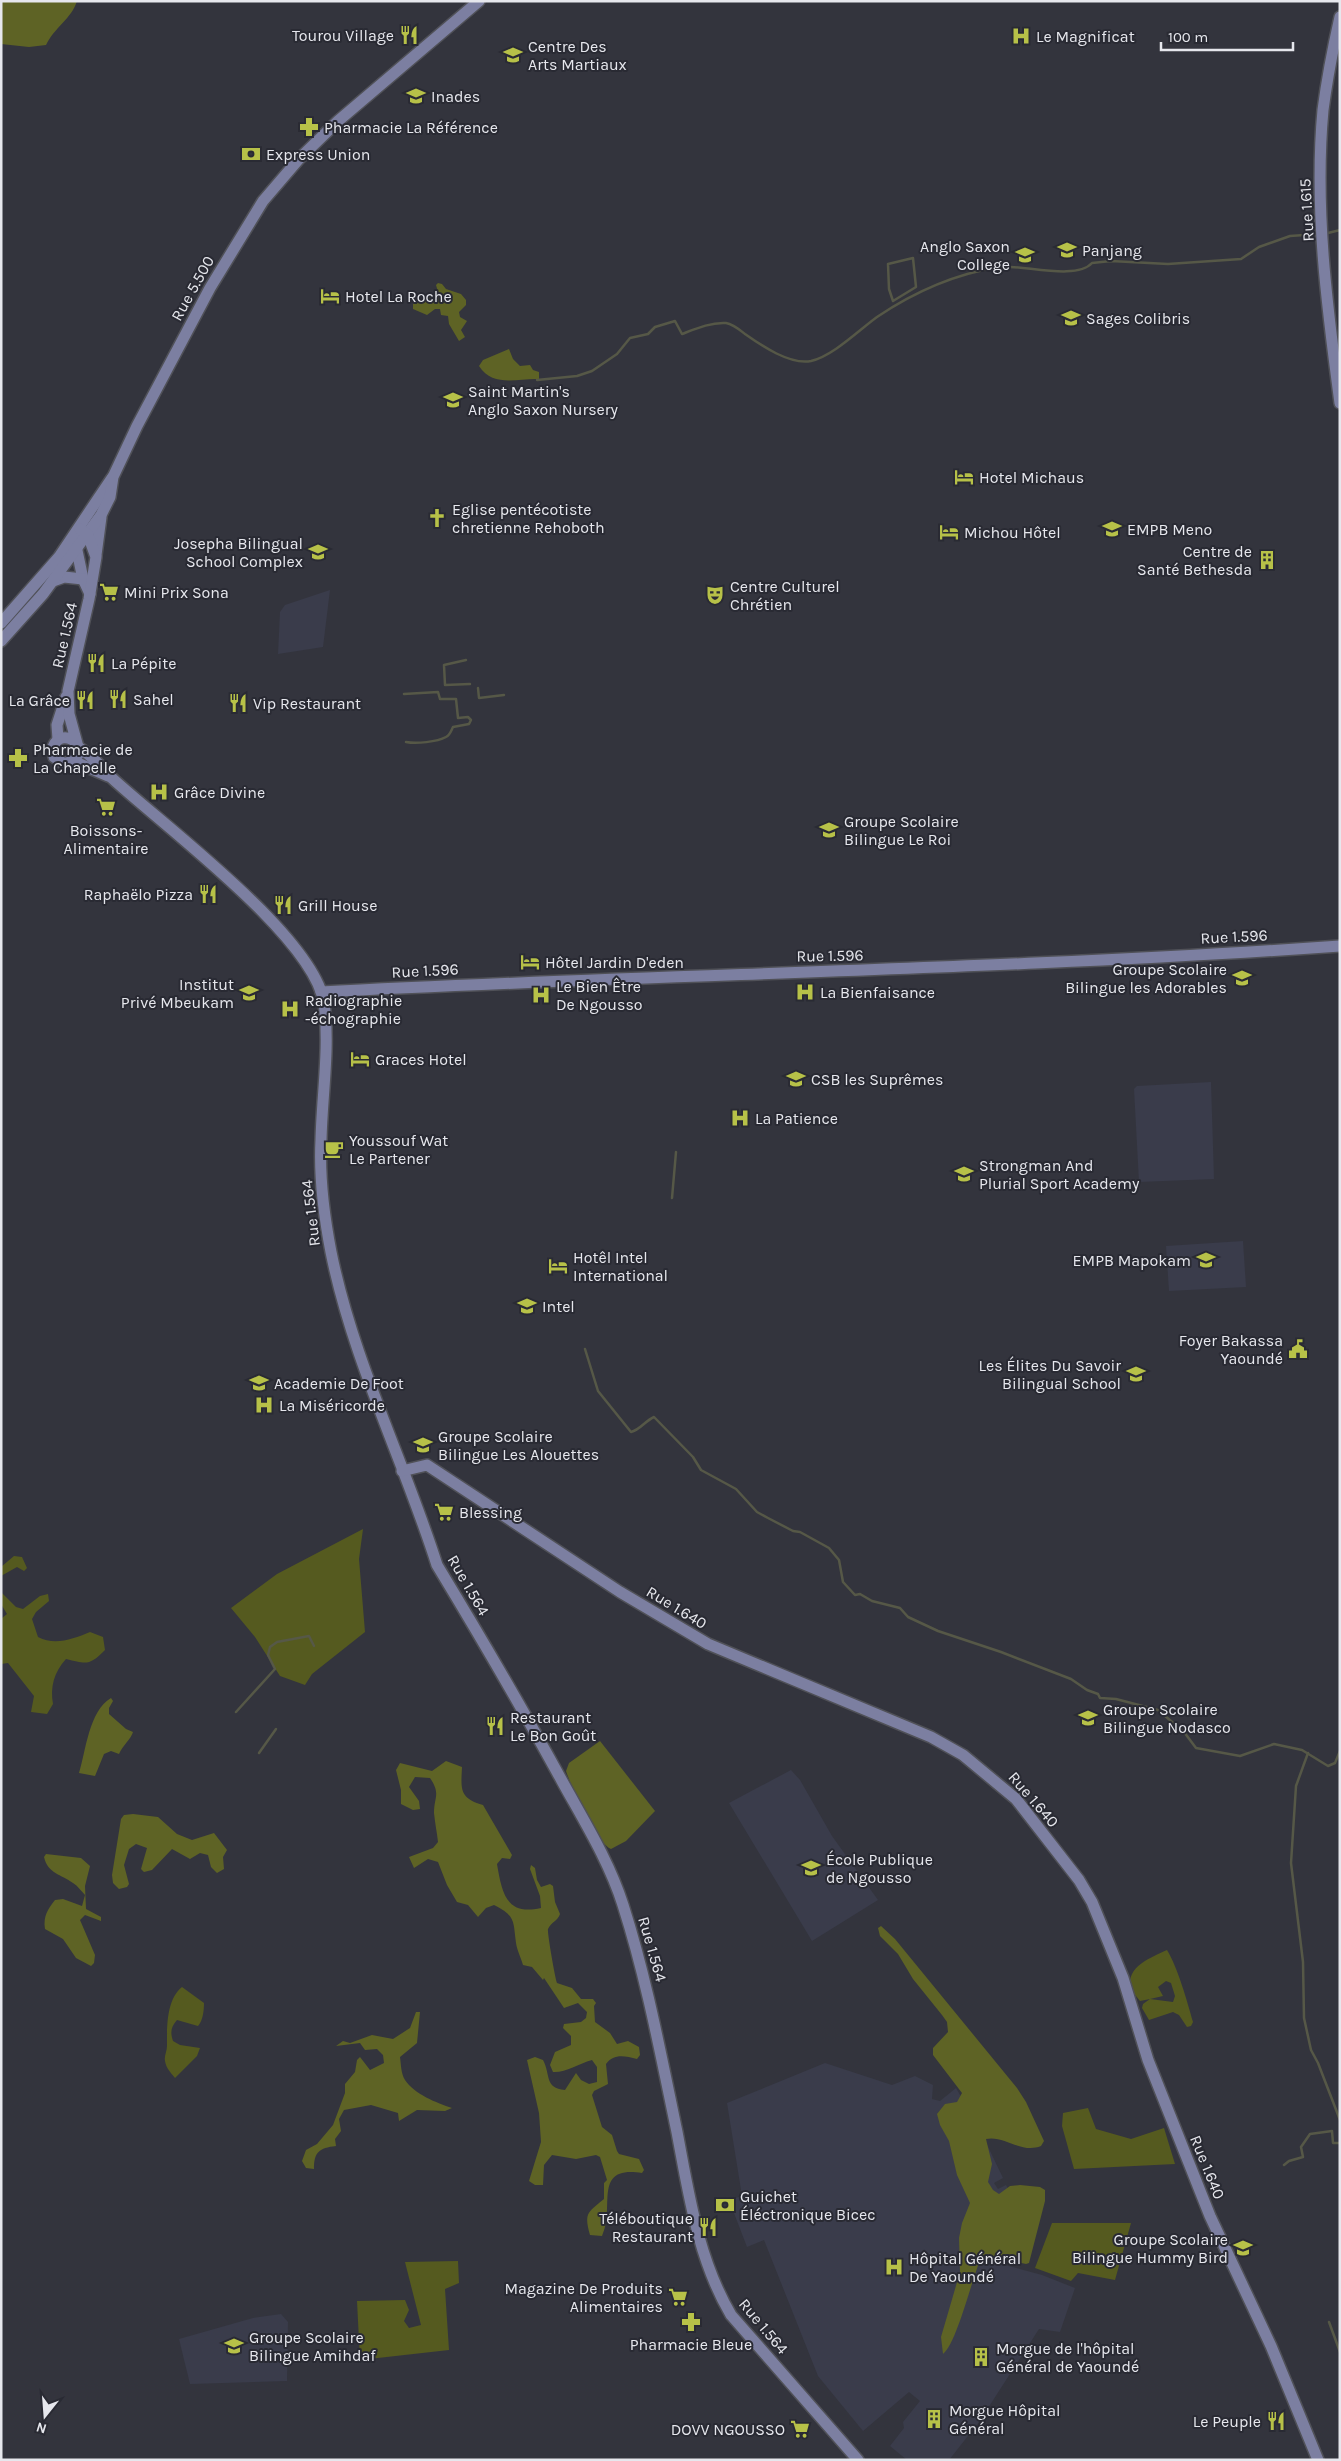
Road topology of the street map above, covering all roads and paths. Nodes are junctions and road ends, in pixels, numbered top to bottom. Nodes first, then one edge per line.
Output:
1 (479, 1) edge
2 (1340, 17) edge
3 (1340, 403) edge
4 (113, 477) junction
5 (101, 515) junction
6 (84, 532) junction
7 (75, 545) junction
8 (96, 557) junction
9 (83, 579) junction
10 (53, 581) junction
11 (90, 594) junction
12 (2, 622) edge
13 (11, 631) junction
14 (1, 641) edge
15 (68, 691) junction
16 (58, 739) junction
17 (77, 745) junction
18 (73, 761) junction
19 (112, 778) junction
20 (1340, 946) edge
21 (321, 992) junction
22 (402, 1472) junction
23 (858, 2460) edge
24 (1318, 2460) edge

1 - 4 main road, Rue 5.500
2 - 3 main road, Rue 1.615
4 - 5 main road, Rue 5.500
4 - 6 main road
5 - 6 main road, Rue 5.500
5 - 8 main road
6 - 7 main road, Rue 5.500
6 - 8 main road, Rue 1.564
7 - 9 main road
7 - 10 main road, Rue 5.500
7 - 12 main road
8 - 11 main road, Rue 1.564
9 - 10 main road
9 - 11 main road
10 - 13 main road, Rue 5.500
11 - 15 main road, Rue 1.564
12 - 13 main road
13 - 14 main road, Rue 5.500
15 - 16 main road
15 - 17 main road, Rue 1.564
16 - 17 main road
16 - 18 main road
17 - 18 main road
17 - 19 main road, Rue 1.564
18 - 19 main road
19 - 21 main road, Rue 1.564
20 - 21 main road, Rue 1.596
21 - 22 main road, Rue 1.564
22 - 23 main road, Rue 1.564
22 - 24 main road, Rue 1.640

